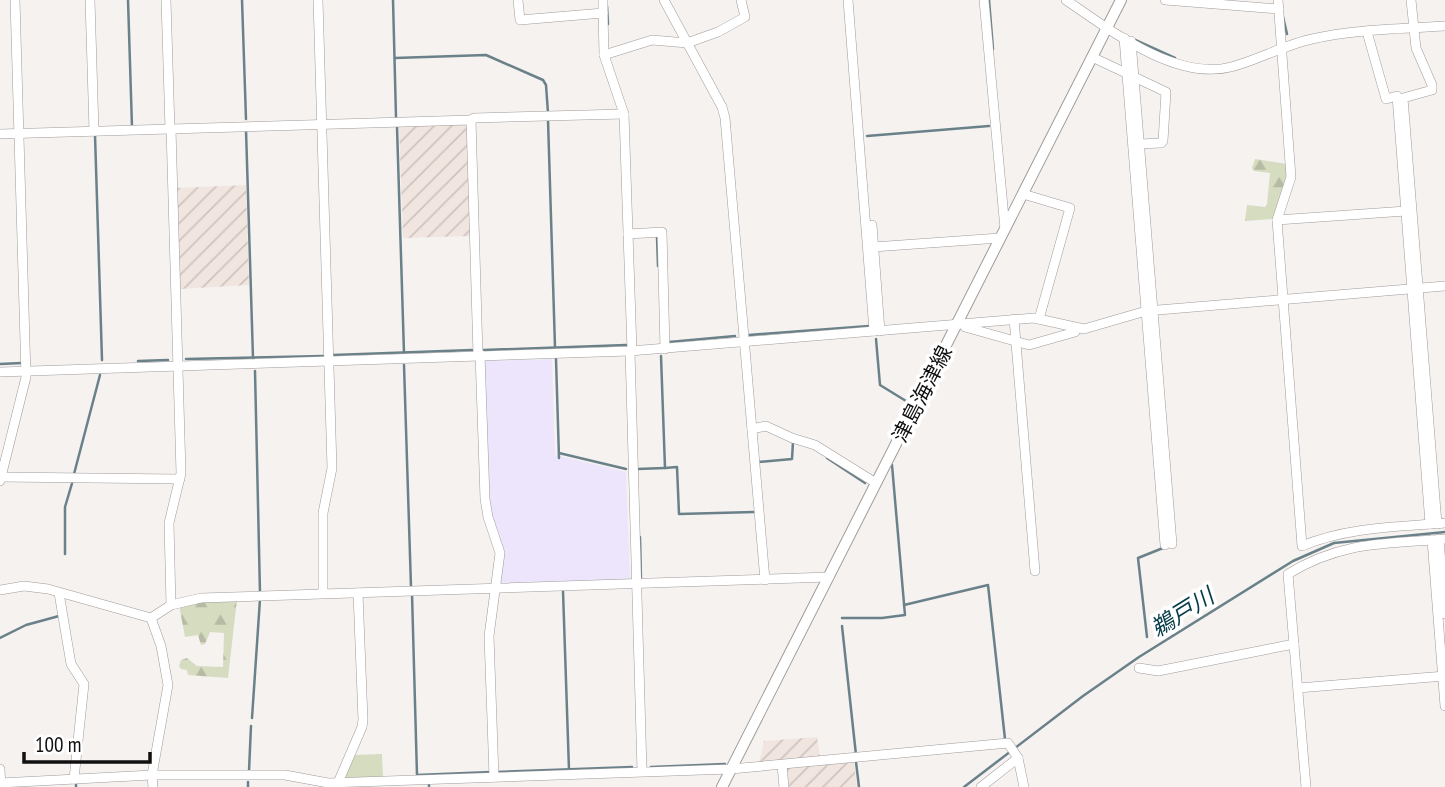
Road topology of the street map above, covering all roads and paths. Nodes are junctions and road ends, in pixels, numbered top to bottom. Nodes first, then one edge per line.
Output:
1 (15, 0) edge
2 (90, 0) edge
3 (166, 0) edge
4 (318, 0) edge
5 (518, 0) edge
6 (603, 0) edge
7 (664, 0) edge
8 (741, 0) edge
9 (851, 0) edge
10 (984, 0) edge
11 (1066, 0) edge
12 (1121, 0) edge
13 (1165, 0) edge
14 (1409, 0) edge
15 (1279, 4) edge
16 (603, 13) junction
17 (1413, 24) junction
18 (1445, 26) edge
19 (1107, 28) junction
20 (1367, 32) junction
21 (1128, 40) junction
22 (687, 43) junction
23 (1282, 48) junction
24 (604, 55) junction
25 (1092, 57) junction
26 (1130, 75) junction
27 (624, 114) junction
28 (471, 120) junction
29 (321, 123) junction
30 (171, 129) junction
31 (94, 131) junction
32 (19, 133) junction
33 (0, 134) edge
34 (1139, 144) junction
35 (1023, 194) junction
36 (1406, 211) junction
37 (1277, 220) junction
38 (1002, 233) junction
39 (628, 234) junction
40 (873, 247) junction
41 (1445, 286) edge
42 (1415, 289) junction
43 (1283, 299) junction
44 (1149, 310) junction
45 (1039, 319) junction
46 (1014, 320) junction
47 (961, 326) junction
48 (877, 331) junction
49 (1076, 332) dead end
50 (743, 342) junction
51 (1017, 343) junction
52 (665, 349) junction
53 (631, 351) junction
54 (479, 355) junction
55 (328, 361) junction
56 (179, 366) junction
57 (26, 371) junction
58 (0, 372) edge
59 (752, 429) junction
60 (0, 478) edge
61 (180, 479) junction
62 (876, 484) junction
63 (1437, 524) edge
64 (1439, 539) edge
65 (1168, 544) dead end
66 (1035, 571) dead end
67 (829, 577) junction
68 (765, 580) junction
69 (636, 584) junction
70 (496, 588) junction
71 (0, 590) edge
72 (59, 593) junction
73 (323, 593) junction
74 (358, 593) junction
75 (171, 605) junction
76 (1445, 614) edge
77 (151, 618) junction
78 (1294, 644) junction
79 (1139, 668) dead end
80 (1444, 676) edge
81 (1298, 688) junction
82 (1445, 706) edge
83 (1018, 757) junction
84 (782, 765) junction
85 (0, 769) edge
86 (731, 769) junction
87 (642, 771) junction
88 (152, 775) junction
89 (494, 777) junction
90 (74, 779) junction
91 (425, 783) edge
92 (1, 784) edge
93 (337, 785) edge
94 (153, 787) edge
95 (722, 787) edge
96 (784, 787) edge
97 (981, 787) edge
98 (1024, 787) edge
99 (1306, 787) edge

1 - 32 street
2 - 31 street
3 - 30 street
4 - 29 street
5 - 16 street
6 - 16 street
7 - 22 street
8 - 22 street
9 - 40 street
9 - 48 street
10 - 38 street
11 - 19 street
12 - 19 main road, 津島海津線
13 - 15 street
14 - 17 street
15 - 23 street
16 - 24 street
17 - 18 street
17 - 20 street
17 - 42 street
19 - 21 street
19 - 25 main road, 津島海津線
20 - 23 street
20 - 36 street
21 - 23 street
21 - 26 street
22 - 24 street
22 - 50 street
23 - 37 street
24 - 27 street
25 - 26 street
25 - 35 main road, 津島海津線
26 - 34 street
26 - 34 street
26 - 44 street
27 - 28 street
27 - 39 street
28 - 29 street
28 - 54 street
29 - 30 street
29 - 55 street
30 - 31 street
30 - 56 street
31 - 32 street
32 - 33 street
32 - 57 street
34 - 44 street
35 - 38 main road, 津島海津線
35 - 45 street
36 - 37 street
36 - 42 street
37 - 43 street
38 - 40 street
38 - 47 main road, 津島海津線
39 - 52 street
39 - 53 street
40 - 48 street
41 - 42 street
42 - 43 street
42 - 63 street
43 - 44 street
43 - 63 street
44 - 45 street
44 - 65 street
45 - 46 street
46 - 47 street
46 - 51 street
47 - 48 street
47 - 51 street
47 - 62 main road, 津島海津線
48 - 50 street
49 - 51 street
50 - 52 street
50 - 59 street
51 - 66 street
52 - 53 street
53 - 54 street
53 - 69 street
54 - 55 street
54 - 70 street
55 - 56 street
55 - 73 street
56 - 57 street
56 - 61 street
57 - 58 street
57 - 60 street
59 - 62 street
59 - 68 street
60 - 61 street
61 - 75 street
62 - 67 main road, 津島海津線
64 - 76 street
64 - 78 street
64 - 80 street
67 - 68 street
67 - 86 main road, 津島海津線
68 - 69 street
69 - 70 street
69 - 87 street
70 - 74 street
70 - 89 street
71 - 72 street
72 - 77 street
72 - 90 street
73 - 74 street
73 - 75 street
74 - 93 street
75 - 77 street
77 - 88 street
78 - 79 street
78 - 81 street
80 - 81 street
80 - 82 street
81 - 99 street
83 - 84 street
83 - 97 street
83 - 98 street
84 - 86 street
84 - 96 street
85 - 92 street
86 - 87 street
86 - 95 main road, 津島海津線
87 - 89 street
88 - 90 street
88 - 93 street
88 - 94 street
89 - 91 street
90 - 92 street
91 - 93 street

